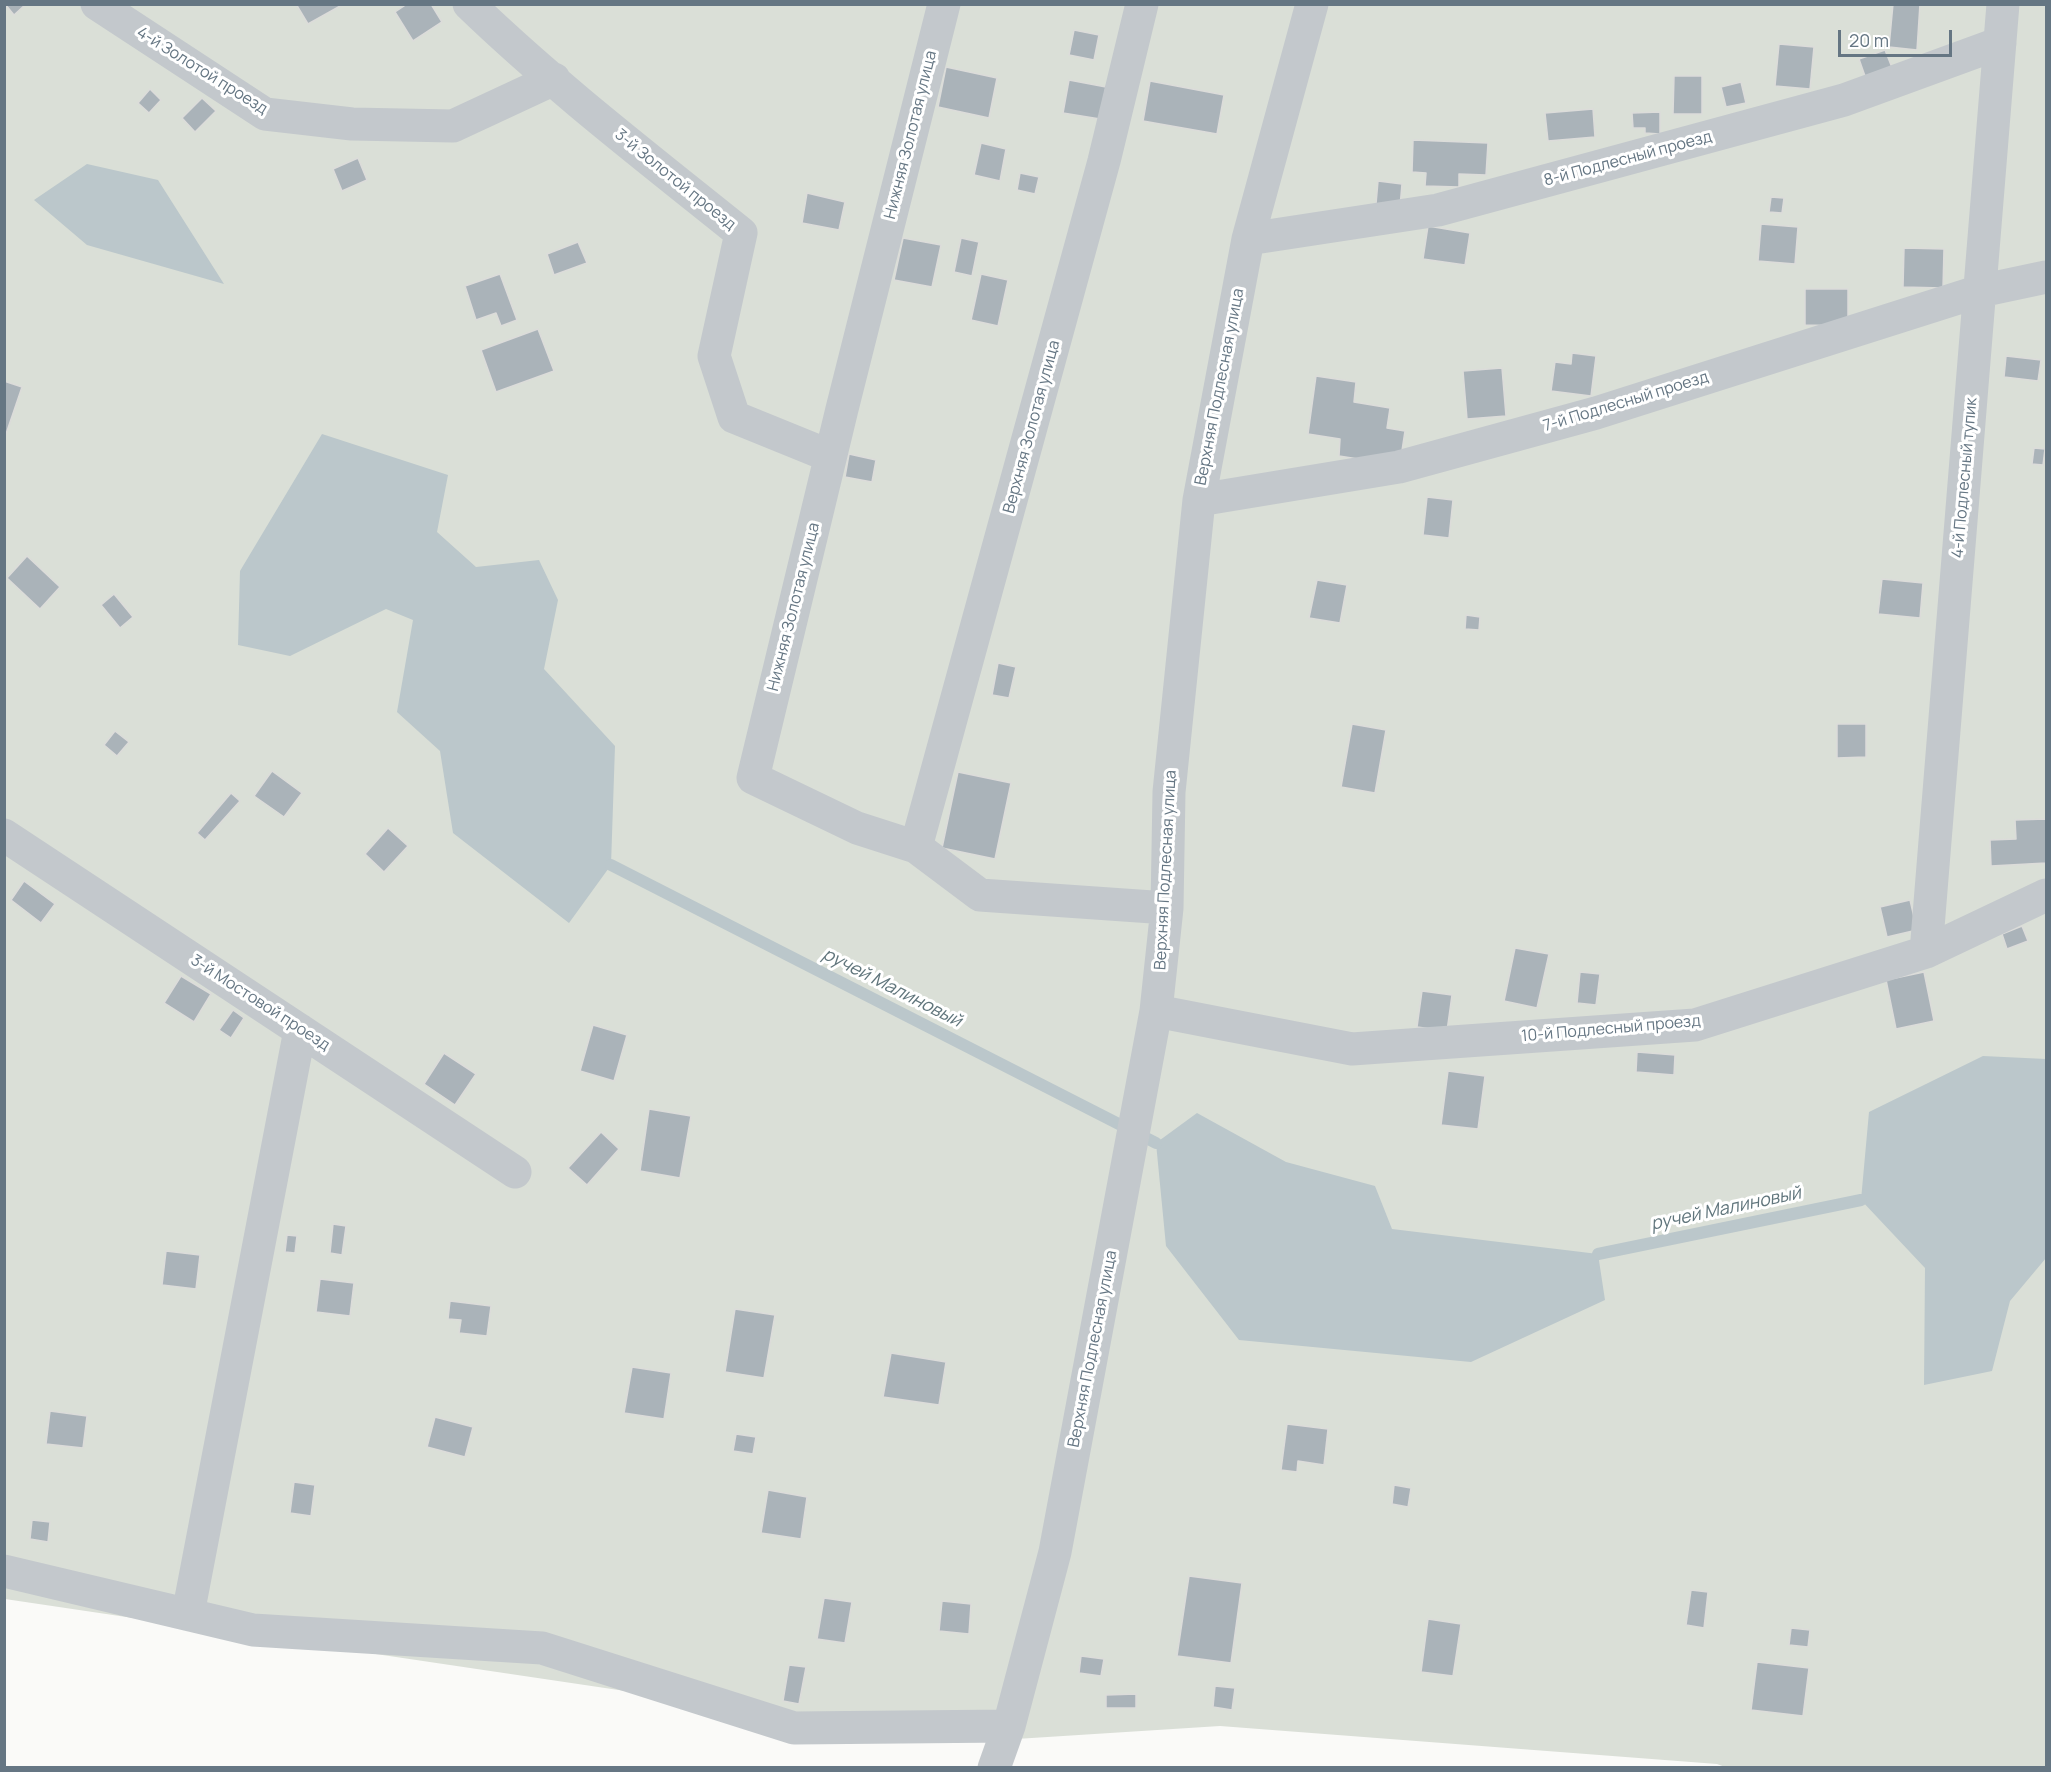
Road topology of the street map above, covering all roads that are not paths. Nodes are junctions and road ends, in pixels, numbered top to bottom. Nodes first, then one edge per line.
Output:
1 (97, 4) edge
2 (469, 4) edge
3 (944, 4) edge
4 (1142, 4) edge
5 (1312, 4) edge
6 (2003, 4) edge
7 (2000, 44) junction
8 (554, 80) junction
9 (1248, 239) junction
10 (2046, 277) edge
11 (1980, 291) junction
12 (830, 456) junction
13 (1199, 500) junction
14 (4, 835) edge
15 (916, 847) junction
16 (2046, 895) edge
17 (1167, 908) junction
18 (1926, 952) junction
19 (1156, 1011) junction
20 (300, 1030) junction
21 (515, 1172) dead end
22 (4, 1571) edge
23 (188, 1614) junction
24 (1009, 1726) junction
25 (994, 1767) edge

1 - 8 street, 4-й Золотой проезд
2 - 8 street, 3-й Золотой проезд
3 - 12 street, Нижняя Золотая улица
4 - 15 street, Верхняя Золотая улица
5 - 9 street, Верхняя Подлесная улица
6 - 7 street, 4-й Подлесный тупик
7 - 9 street, 8-й Подлесный проезд
7 - 11 street, 4-й Подлесный тупик
8 - 12 street, 3-й Золотой проезд
9 - 13 street, Верхняя Подлесная улица
10 - 11 street, 7-й Подлесный проезд
11 - 13 street, 7-й Подлесный проезд
11 - 18 street, 4-й Подлесный тупик
12 - 15 street, Нижняя Золотая улица
13 - 17 street, Верхняя Подлесная улица
14 - 20 street, 3-й Мостовой проезд
15 - 17 street, Нижняя Золотая улица
16 - 18 street, 10-й Подлесный проезд
17 - 19 street, Верхняя Подлесная улица
18 - 19 street, 10-й Подлесный проезд
19 - 24 street, Верхняя Подлесная улица
20 - 21 street, 3-й Мостовой проезд
20 - 23 street
22 - 23 street
23 - 24 street
24 - 25 street, Верхняя Подлесная улица

